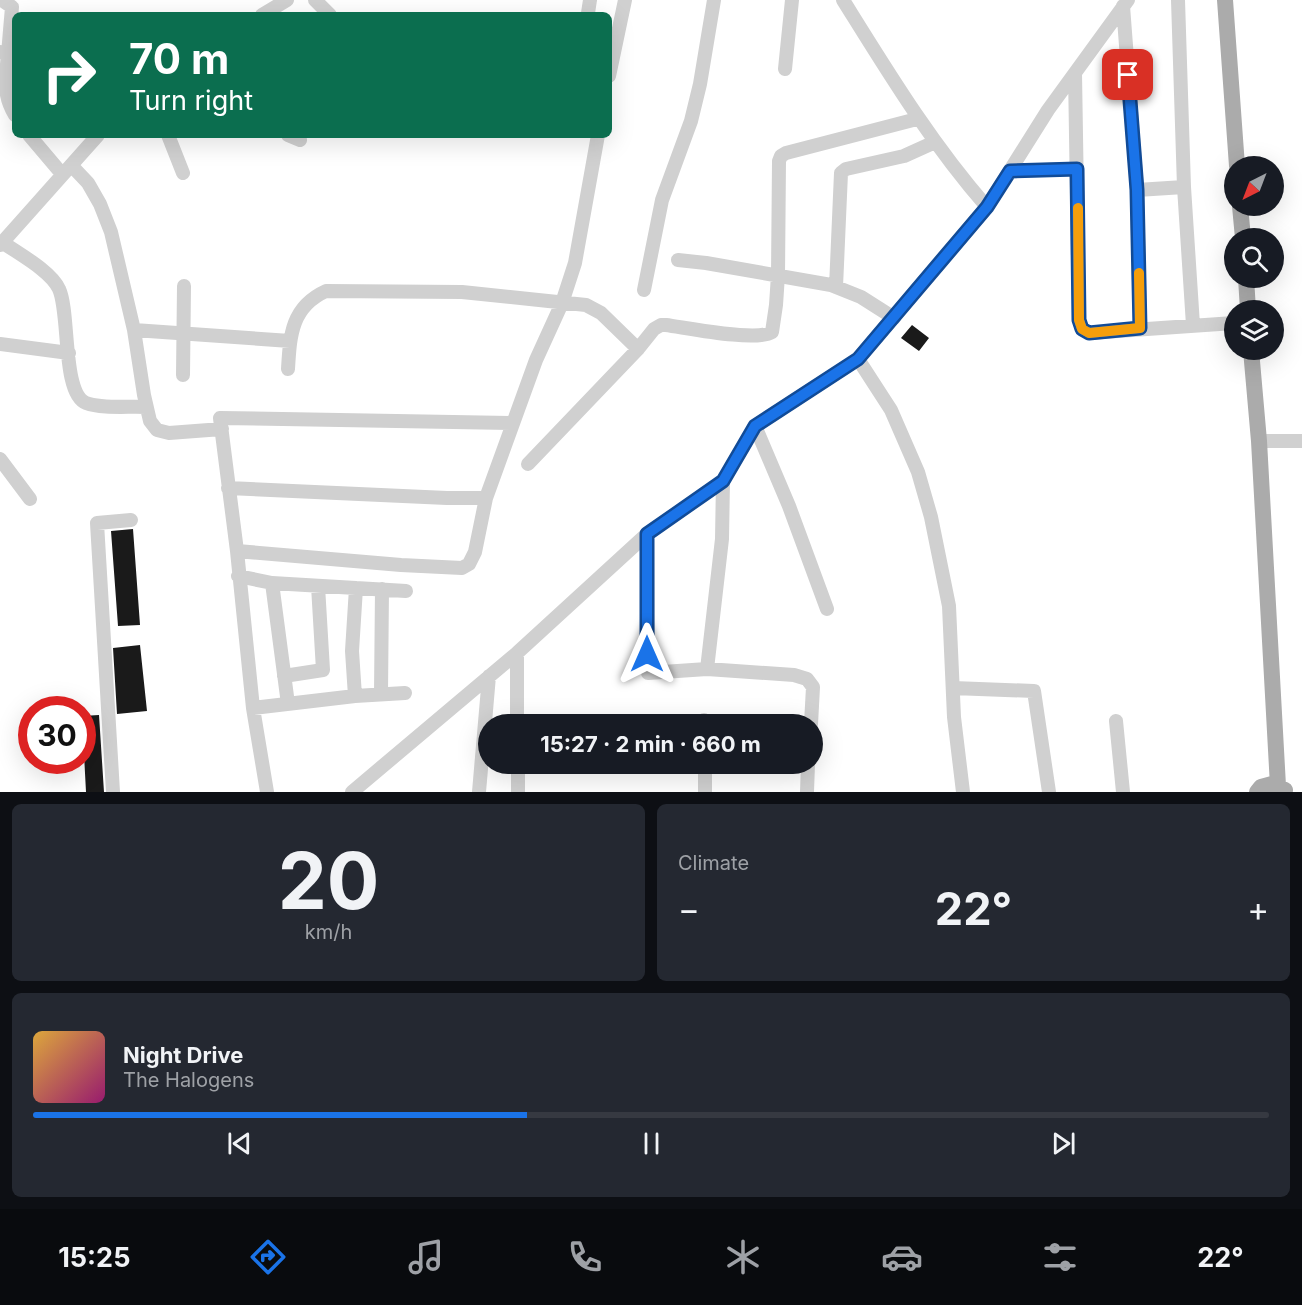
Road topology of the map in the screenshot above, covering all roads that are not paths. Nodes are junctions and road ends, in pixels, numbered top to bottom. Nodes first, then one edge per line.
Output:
1 (287, 0) edge
2 (315, 0) edge
3 (625, 0) edge
4 (714, 0) edge
5 (792, 0) edge
6 (843, 0) edge
7 (1178, 0) edge
8 (1225, 0) edge
9 (6, 1) edge
10 (1126, 3) edge
11 (279, 11) edge
12 (327, 12) edge
13 (4, 53) edge
14 (612, 62) edge
15 (785, 69) dead end
16 (1075, 73) junction
17 (4, 103) edge
18 (917, 118) junction
19 (32, 138) edge
20 (95, 138) edge
21 (169, 138) edge
22 (597, 138) edge
23 (935, 142) junction
24 (1237, 156) edge
25 (1077, 169) junction
26 (67, 170) junction
27 (1010, 171) junction
28 (183, 173) dead end
29 (1184, 187) junction
30 (1137, 190) junction
31 (987, 207) junction
32 (1, 244) edge
33 (678, 260) dead end
34 (778, 275) junction
35 (184, 286) dead end
36 (837, 287) junction
37 (644, 290) dead end
38 (562, 303) junction
39 (894, 318) junction
40 (1224, 323) edge
41 (1193, 325) junction
42 (1140, 328) junction
43 (134, 330) junction
44 (183, 333) junction
45 (290, 340) junction
46 (0, 344) edge
47 (638, 349) junction
48 (69, 353) junction
49 (858, 359) junction
50 (1252, 360) edge
51 (288, 369) dead end
52 (183, 375) dead end
53 (146, 407) junction
54 (513, 423) junction
55 (755, 426) junction
56 (222, 429) junction
57 (1259, 441) junction
58 (1302, 441) edge
59 (0, 459) edge
60 (528, 464) dead end
61 (723, 481) junction
62 (228, 488) junction
63 (486, 498) junction
64 (30, 499) dead end
65 (130, 520) dead end
66 (647, 534) junction
67 (237, 550) junction
68 (238, 576) junction
69 (272, 584) junction
70 (318, 586) junction
71 (356, 588) junction
72 (382, 589) junction
73 (406, 591) dead end
74 (827, 609) dead end
75 (517, 653) junction
76 (707, 669) junction
77 (284, 676) junction
78 (489, 676) junction
79 (953, 688) junction
80 (381, 693) junction
81 (405, 693) dead end
82 (355, 696) junction
83 (288, 704) junction
84 (253, 708) junction
85 (517, 714) edge
86 (812, 714) edge
87 (1116, 721) dead end
88 (518, 774) edge
89 (705, 774) edge
90 (808, 774) edge
91 (1282, 789) edge
92 (112, 792) edge
93 (267, 792) edge
94 (352, 792) edge
95 (479, 792) edge
96 (518, 792) edge
97 (705, 792) edge
98 (807, 792) edge
99 (963, 792) edge
100 (1049, 792) edge
101 (1124, 792) edge
102 (1253, 792) edge

1 - 11 street
2 - 12 street
3 - 14 street
4 - 37 street
5 - 15 street
6 - 18 street
7 - 29 street
8 - 24 main road
9 - 13 street
10 - 16 street
10 - 30 street
13 - 17 street
16 - 25 street
16 - 27 street
18 - 23 street
18 - 34 street
19 - 26 street
20 - 26 street
21 - 28 street
22 - 38 street
23 - 31 street
23 - 36 street
25 - 27 street
25 - 42 street
26 - 32 street
26 - 43 street
27 - 31 street
29 - 30 street
29 - 41 street
30 - 42 street
31 - 39 street
32 - 48 street
33 - 34 street
34 - 36 street
34 - 47 street
35 - 44 street
36 - 39 street
38 - 45 street
38 - 47 street
38 - 54 street
39 - 49 street
40 - 41 street
41 - 42 street
43 - 44 street
43 - 53 street
44 - 45 street
44 - 52 street
45 - 51 street
46 - 48 street
47 - 60 street
48 - 53 street
49 - 55 street
49 - 79 street
50 - 57 main road
53 - 56 street
54 - 56 street
54 - 63 street
55 - 61 street
55 - 74 street
56 - 62 street
57 - 58 street
57 - 91 main road
59 - 64 street
61 - 66 street
61 - 76 street
62 - 63 street
62 - 67 street
63 - 67 street
65 - 92 street
66 - 75 street
66 - 76 street
67 - 68 street
68 - 69 street
68 - 84 street
69 - 70 street
69 - 77 street
70 - 71 street
70 - 77 street
71 - 72 street
71 - 82 street
72 - 73 street
72 - 80 street
75 - 78 street
75 - 85 street
76 - 86 street
77 - 83 street
78 - 94 street
78 - 95 street
79 - 99 street
79 - 100 street
80 - 81 street
80 - 82 street
82 - 83 street
83 - 84 street
84 - 93 street
87 - 101 street
88 - 96 street
89 - 97 street
90 - 98 street
91 - 102 main road

